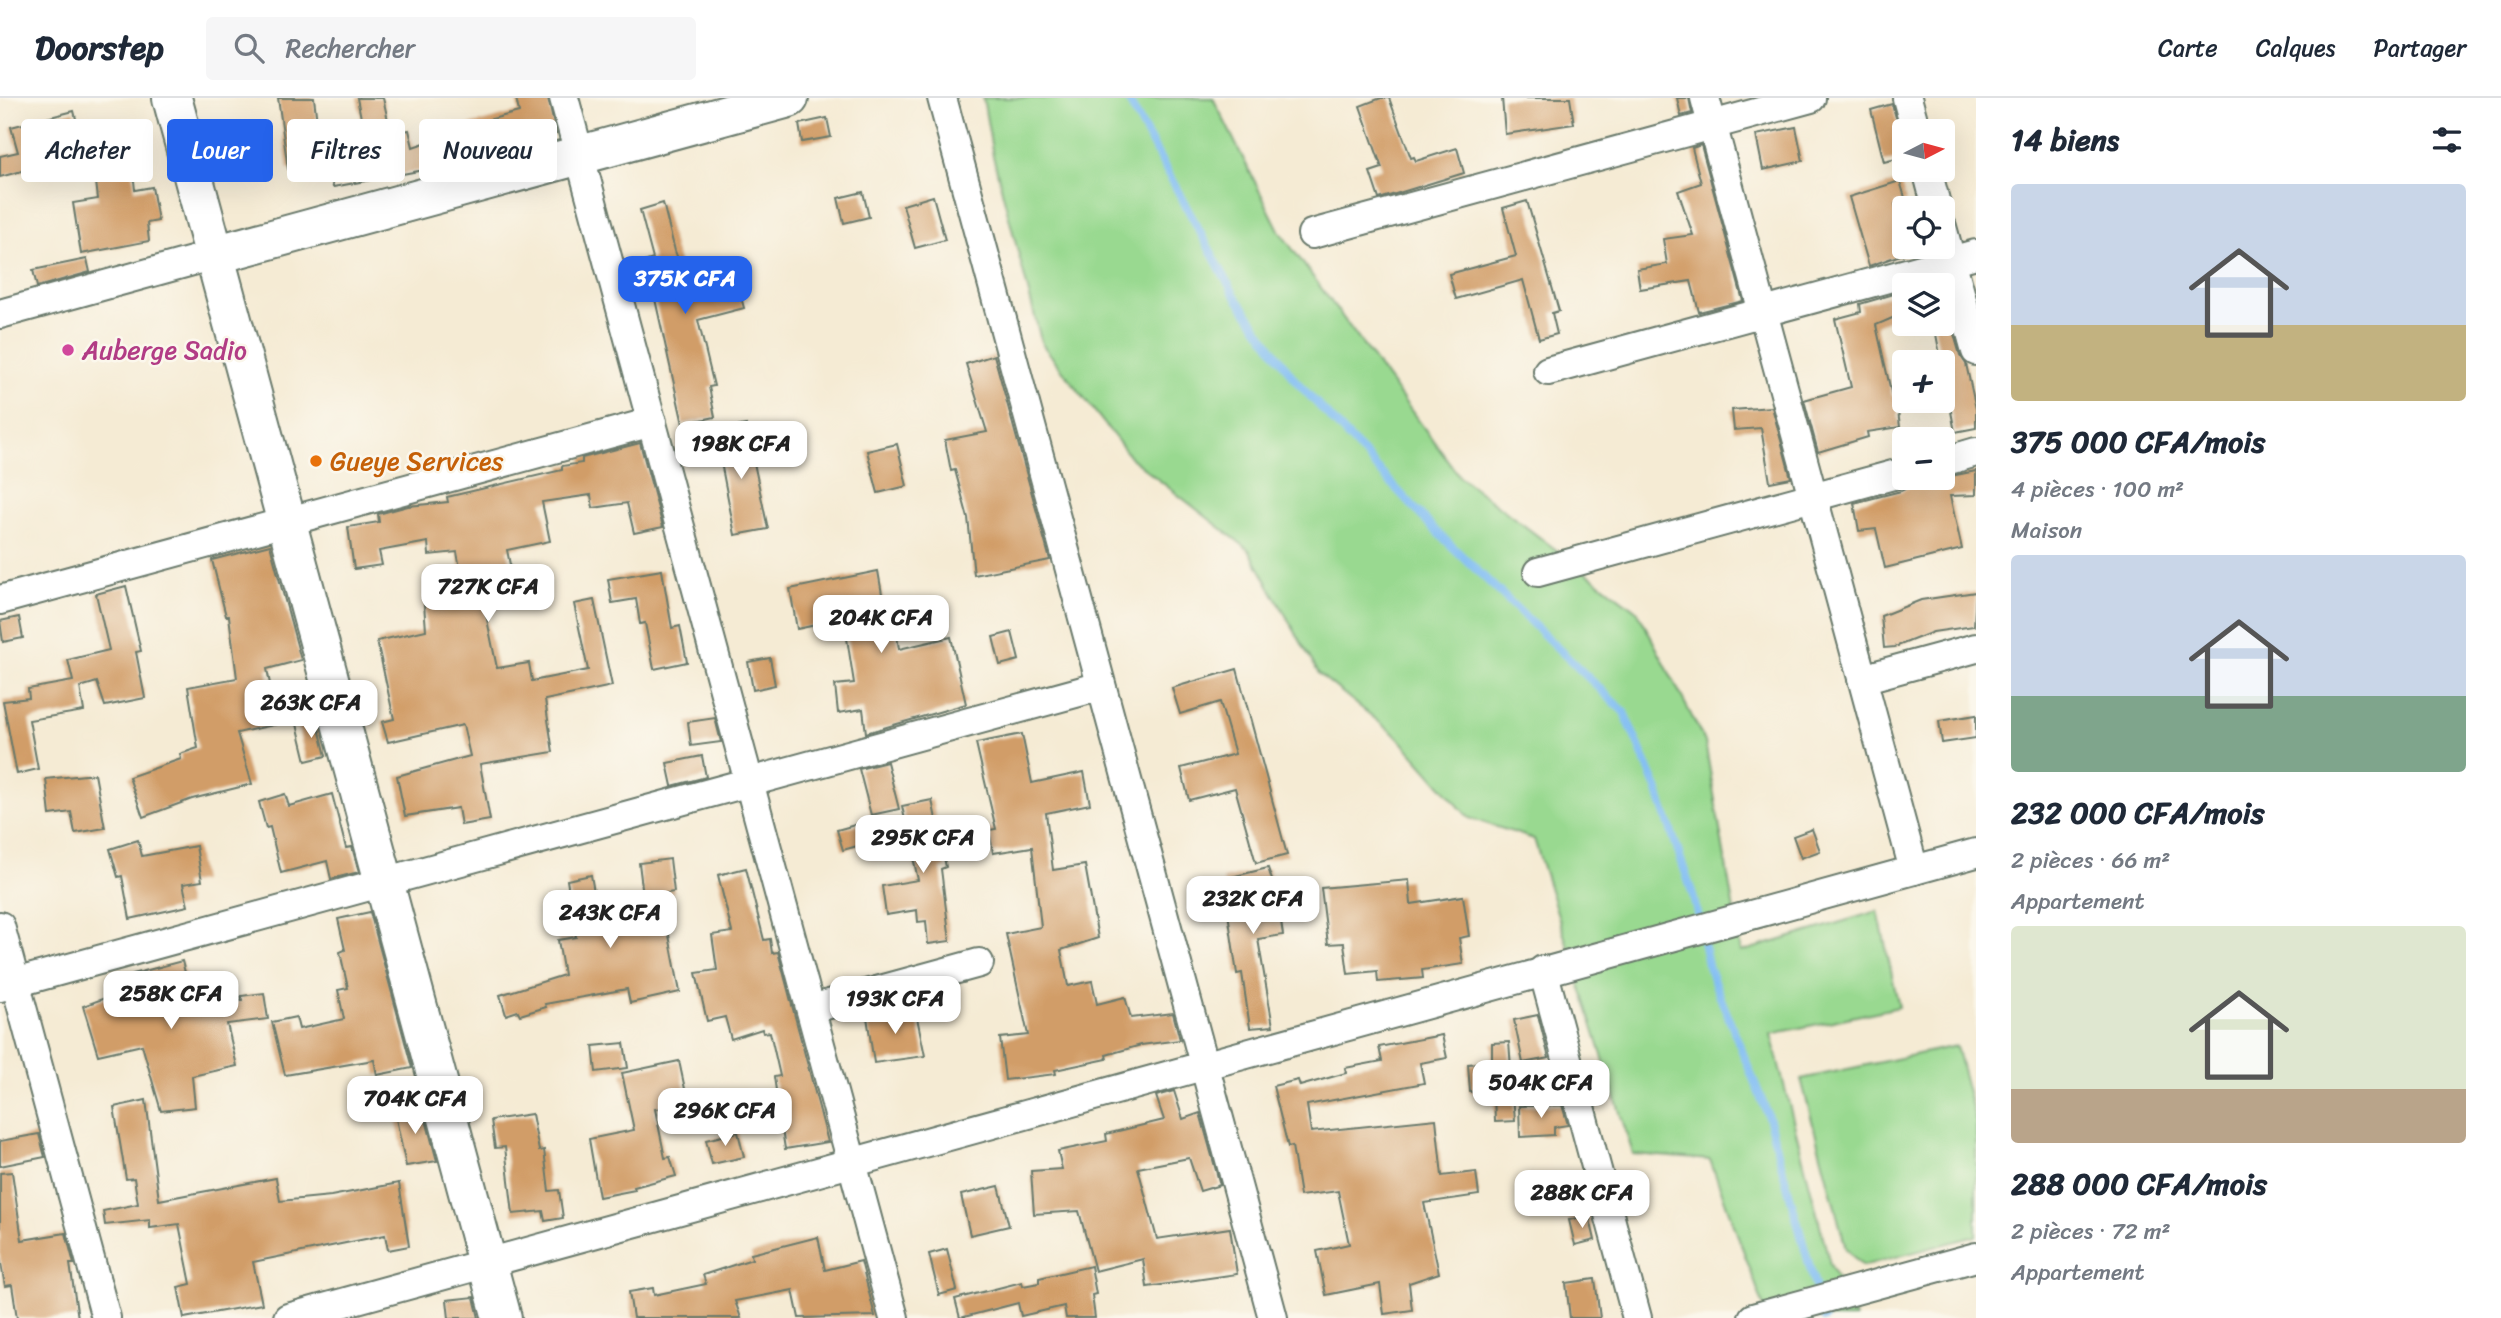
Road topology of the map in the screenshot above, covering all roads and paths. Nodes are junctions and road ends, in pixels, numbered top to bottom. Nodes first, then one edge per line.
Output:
1 (172, 98) edge
2 (565, 98) edge
3 (789, 98) edge
4 (942, 98) edge
5 (1705, 98) edge
6 (1811, 98) edge
7 (1907, 98) edge
8 (1913, 119) edge
9 (1713, 125) junction
10 (580, 155) junction
11 (1312, 234) dead end
12 (214, 255) junction
13 (1964, 257) edge
14 (1763, 312) junction
15 (0, 314) edge
16 (1976, 351) edge
17 (1548, 371) dead end
18 (652, 422) junction
19 (1976, 453) edge
20 (1955, 459) edge
21 (1892, 475) edge
22 (1813, 497) junction
23 (286, 522) junction
24 (1538, 572) dead end
25 (0, 600) edge
26 (1976, 648) edge
27 (1863, 679) junction
28 (1101, 686) junction
29 (750, 782) junction
30 (1976, 853) edge
31 (1914, 870) junction
32 (384, 882) junction
33 (0, 926) edge
34 (979, 963) dead end
35 (1543, 970) junction
36 (8, 985) edge
37 (811, 1009) junction
38 (1204, 1064) junction
39 (853, 1161) junction
40 (1976, 1257) edge
41 (487, 1263) junction
42 (106, 1318) edge
43 (288, 1318) edge
44 (502, 1318) edge
45 (894, 1318) edge
46 (1273, 1318) edge
47 (1637, 1318) edge
48 (1753, 1318) edge

1 - 12 street
2 - 10 street
3 - 10 street
4 - 28 street
5 - 9 street
6 - 9 street
7 - 8 street
9 - 11 street
9 - 14 street
10 - 12 street
10 - 18 street
12 - 15 street
12 - 23 street
13 - 14 street
13 - 16 street
14 - 17 street
14 - 22 street
18 - 23 street
18 - 29 street
19 - 20 street
21 - 22 street
22 - 24 street
22 - 27 street
23 - 25 street
23 - 32 street
26 - 27 street
27 - 31 street
28 - 29 street
28 - 38 street
29 - 32 street
29 - 37 street
30 - 31 street
31 - 35 street
32 - 36 street
32 - 41 street
33 - 36 street
34 - 37 street
35 - 38 street
35 - 47 street
36 - 42 street
37 - 39 street
38 - 39 street
38 - 46 street
39 - 41 street
39 - 45 street
40 - 48 street
41 - 43 street
41 - 44 street

